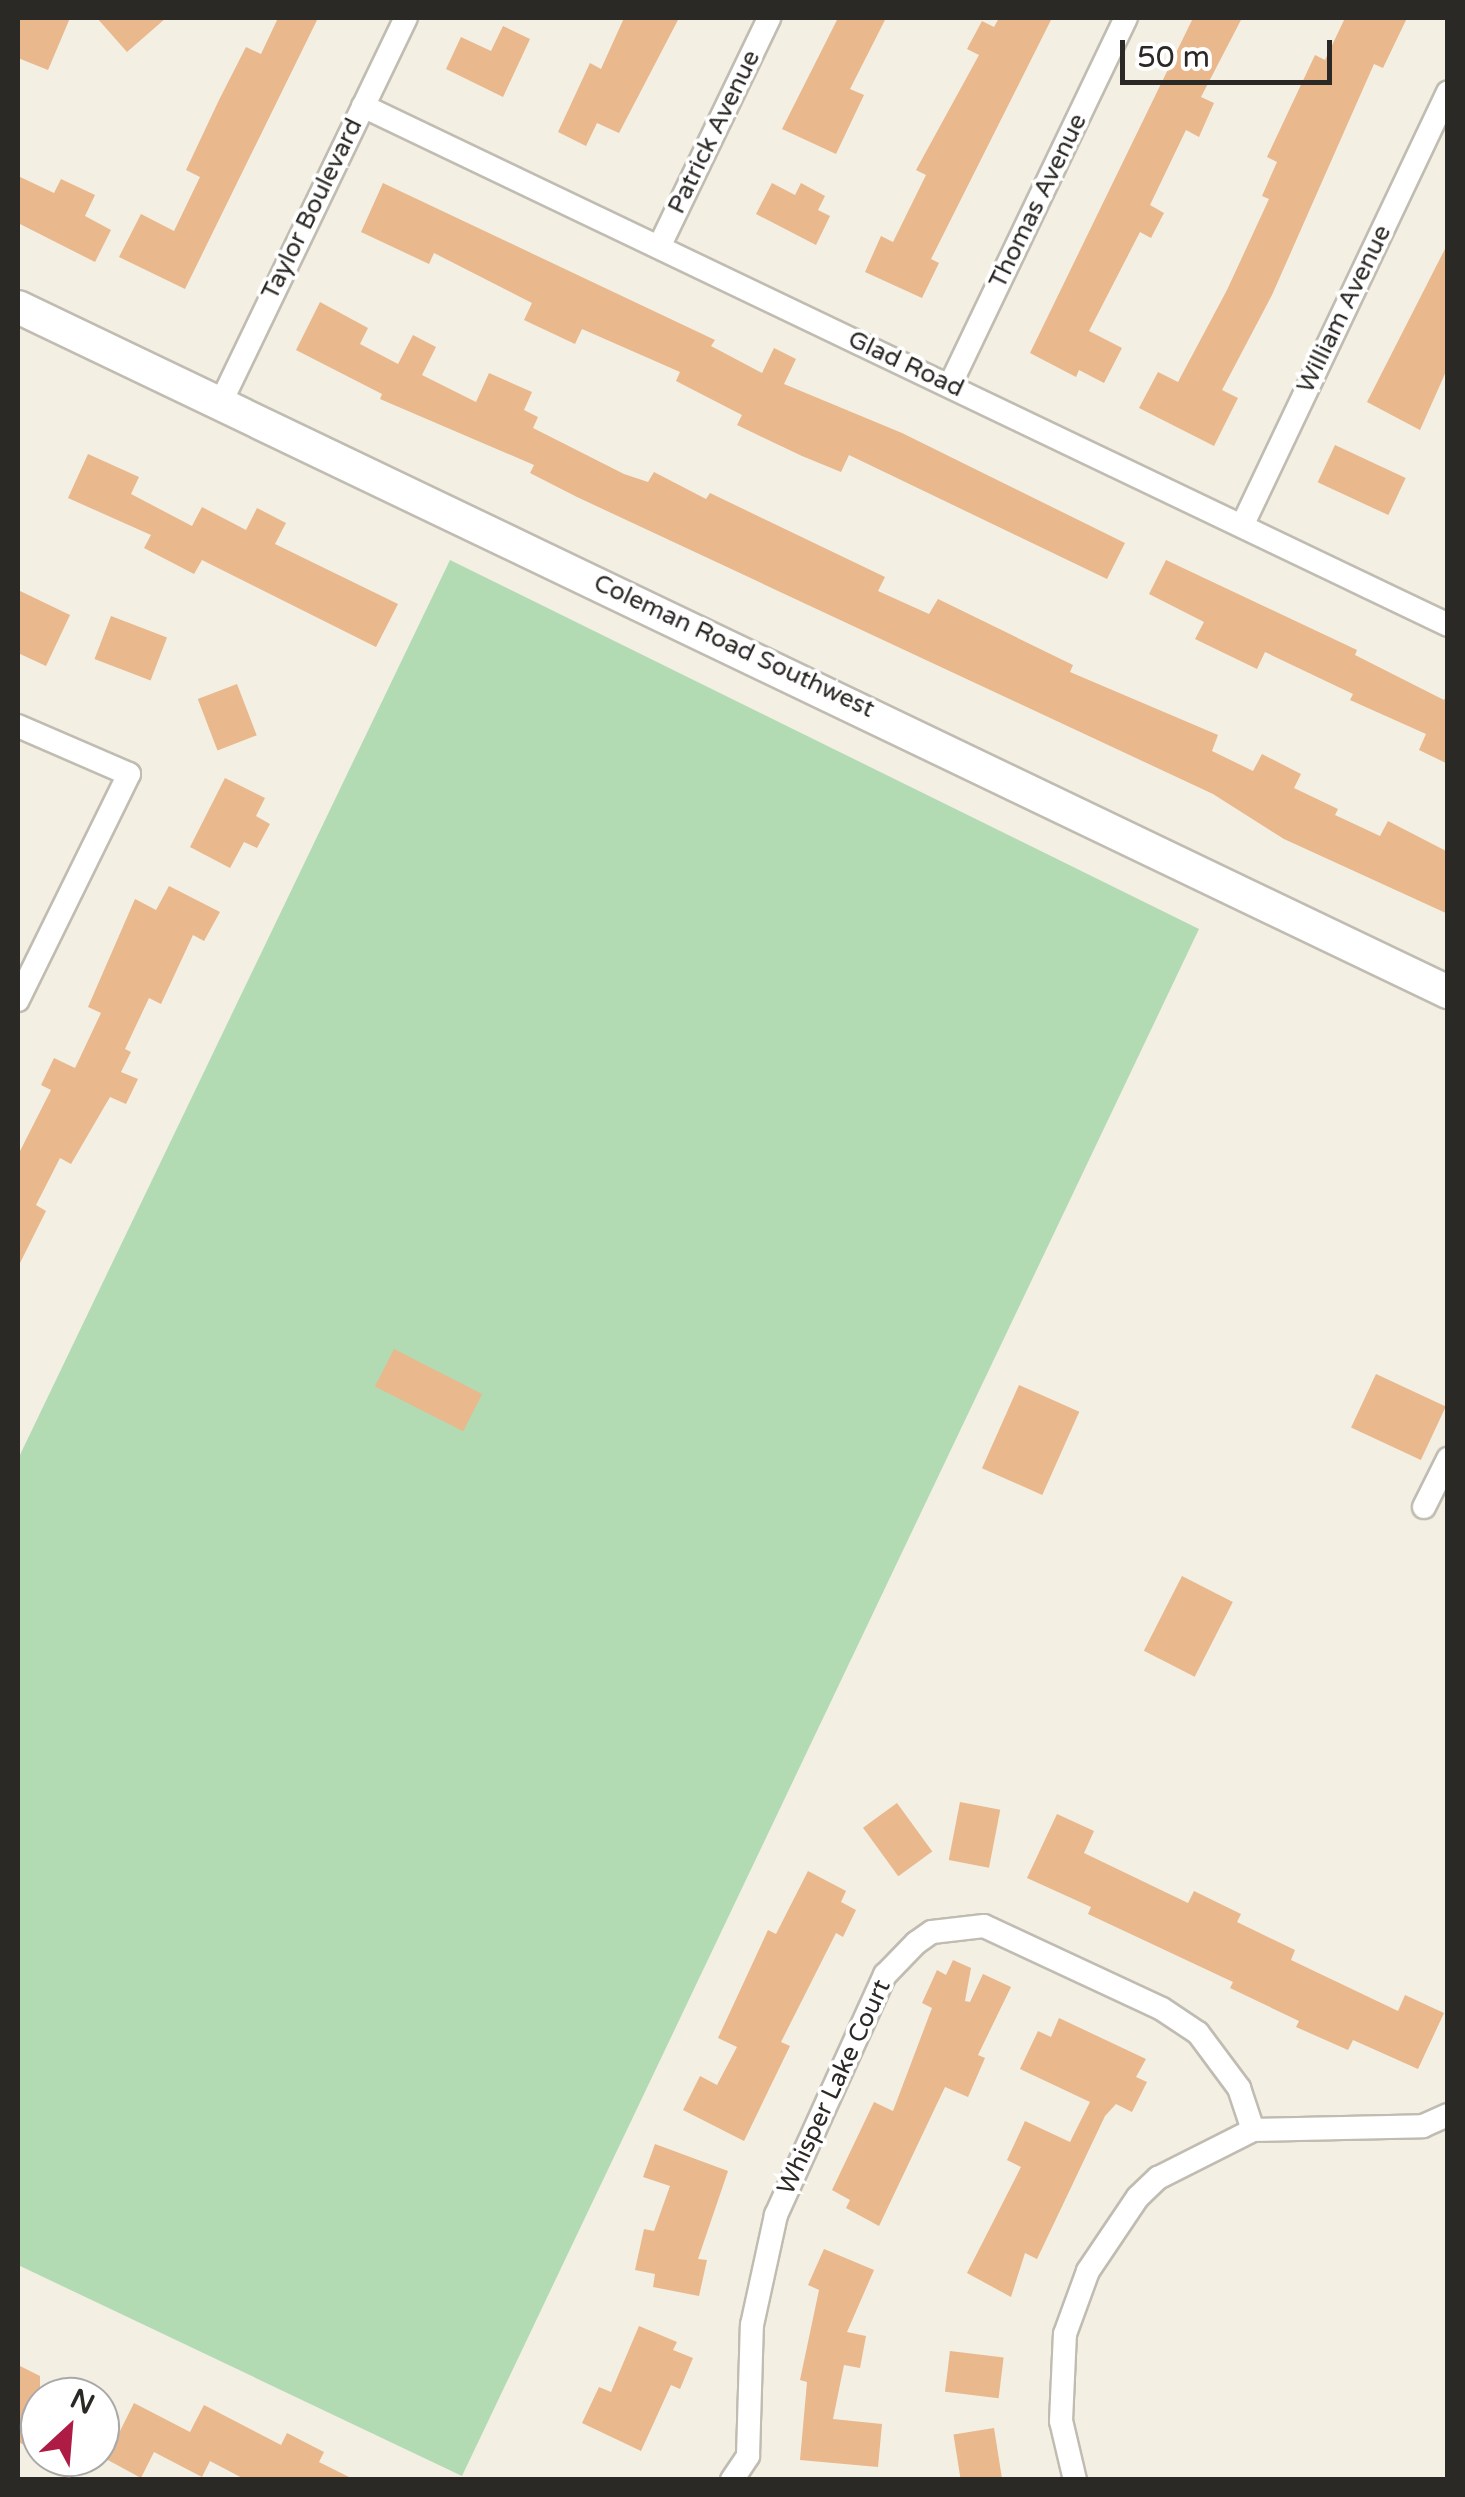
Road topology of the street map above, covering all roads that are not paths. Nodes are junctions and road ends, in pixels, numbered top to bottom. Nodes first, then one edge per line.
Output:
1 (406, 18) edge
2 (769, 18) edge
3 (1126, 18) edge
4 (1448, 93) edge
5 (363, 106) junction
6 (659, 247) junction
7 (18, 307) edge
8 (950, 385) junction
9 (221, 402) junction
10 (1242, 526) junction
11 (1448, 625) edge
12 (18, 726) edge
13 (1448, 992) edge
14 (18, 1000) edge
15 (1448, 1460) edge
16 (1424, 1508) dead end
17 (1448, 2116) edge
18 (1253, 2130) junction
19 (732, 2480) edge
20 (1076, 2480) edge

1 - 5 street, Taylor Boulevard
2 - 6 street, Patrick Avenue
3 - 8 street, Thomas Avenue
4 - 10 street, William Avenue
5 - 6 street, Glad Road
5 - 9 street, Taylor Boulevard
6 - 8 street, Glad Road
7 - 9 street, Coleman Road Southwest
8 - 10 street, Glad Road
9 - 13 street, Coleman Road Southwest
10 - 11 street, Glad Road
12 - 14 street
15 - 16 street
17 - 18 street
18 - 19 street, Whisper Lake Court
18 - 20 street

